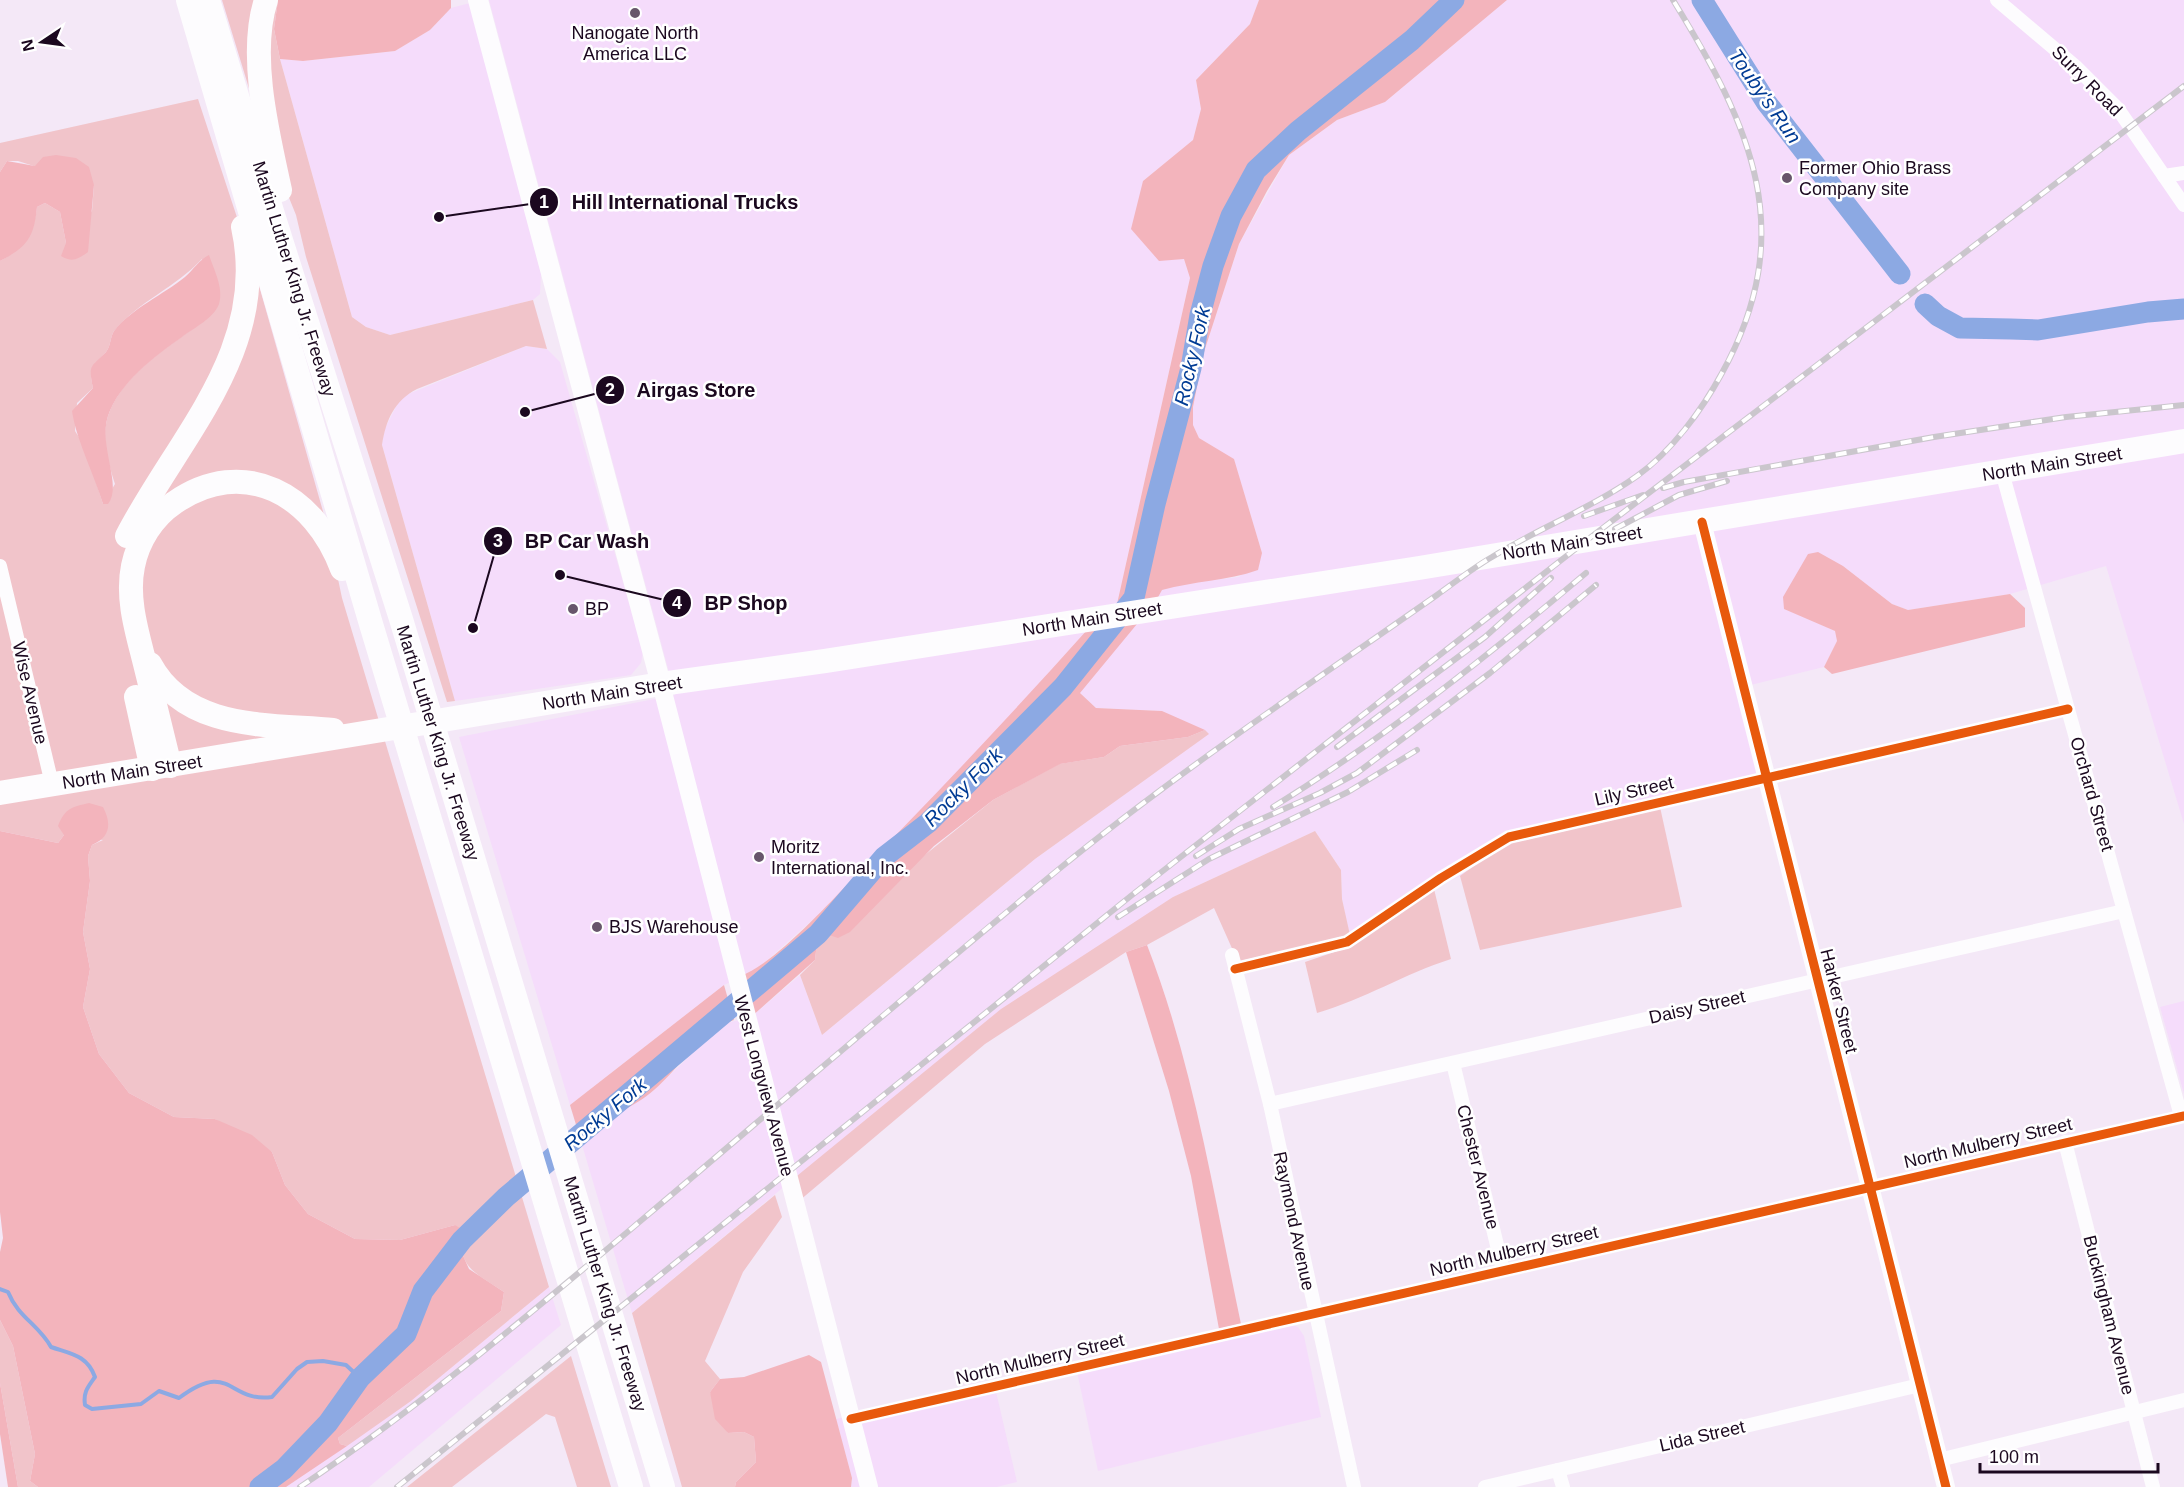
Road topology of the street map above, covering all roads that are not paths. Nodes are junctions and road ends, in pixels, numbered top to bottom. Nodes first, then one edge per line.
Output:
1 (178, 0) edge
2 (188, 0) edge
3 (208, 0) edge
4 (266, 0) edge
5 (478, 0) edge
6 (1997, 0) edge
7 (2184, 173) edge
8 (2164, 176) junction
9 (2184, 205) edge
10 (2184, 441) edge
11 (2002, 472) junction
12 (1702, 522) junction
13 (0, 566) edge
14 (406, 619) junction
15 (366, 625) junction
16 (141, 646) junction
17 (661, 684) junction
18 (2068, 709) junction
19 (369, 733) junction
20 (161, 767) junction
21 (1765, 778) junction
22 (52, 784) junction
23 (0, 793) edge
24 (2124, 911) junction
25 (1234, 962) joint
26 (1816, 980) junction
27 (1453, 1063) junction
28 (1270, 1104) junction
29 (2183, 1116) edge
30 (2065, 1142) junction
31 (1869, 1187) junction
32 (1503, 1270) junction
33 (1314, 1314) junction
34 (1920, 1385) junction
35 (2184, 1400) edge
36 (2133, 1412) junction
37 (851, 1419) junction
38 (1939, 1460) junction
39 (1558, 1470) junction
40 (666, 1479) edge
41 (623, 1487) edge
42 (632, 1487) edge
43 (869, 1487) edge
44 (1354, 1487) edge
45 (1485, 1487) edge
46 (1563, 1487) edge
47 (1946, 1487) edge
48 (2152, 1487) edge

1 - 20 highway
2 - 15 highway, Martin Luther King Jr. Freeway
3 - 14 highway, Martin Luther King Jr. Freeway
4 - 14 highway
5 - 17 main road
6 - 8 street, Surry Road
7 - 8 street
8 - 9 street, Surry Road
10 - 11 highway, North Main Street
11 - 12 highway, North Main Street
11 - 18 street, Orchard Street
12 - 17 highway, North Main Street
12 - 21 street, Harker Street
13 - 22 street, Wise Avenue
14 - 40 highway, Martin Luther King Jr. Freeway
15 - 16 highway
15 - 41 highway
15 - 42 highway, Martin Luther King Jr. Freeway
16 - 19 highway
16 - 20 highway
17 - 19 highway, North Main Street
17 - 37 street, West Longview Avenue
18 - 21 street, Lily Street
18 - 24 street, Orchard Street
19 - 20 highway, North Main Street
20 - 22 highway, North Main Street
21 - 25 street, Lily Street
21 - 26 street, Harker Street
22 - 23 highway, North Main Street
24 - 26 street, Daisy Street
24 - 29 street, Orchard Street
25 - 28 street, Raymond Avenue
26 - 27 street, Daisy Street
26 - 31 street, Harker Street
27 - 28 street, Daisy Street
27 - 32 street, Chester Avenue
28 - 33 street, Raymond Avenue
29 - 30 street, North Mulberry Street
30 - 31 street, North Mulberry Street
30 - 36 street, Buckingham Avenue
31 - 32 street, North Mulberry Street
31 - 34 street, Harker Street
32 - 33 street, North Mulberry Street
33 - 37 street, North Mulberry Street
33 - 44 street, Raymond Avenue
34 - 38 street, Harker Street
34 - 39 street, Lida Street
35 - 36 street
36 - 38 street
36 - 48 street, Buckingham Avenue
37 - 43 street, West Longview Avenue
38 - 47 street, Harker Street
39 - 45 street, Lida Street
39 - 46 street

